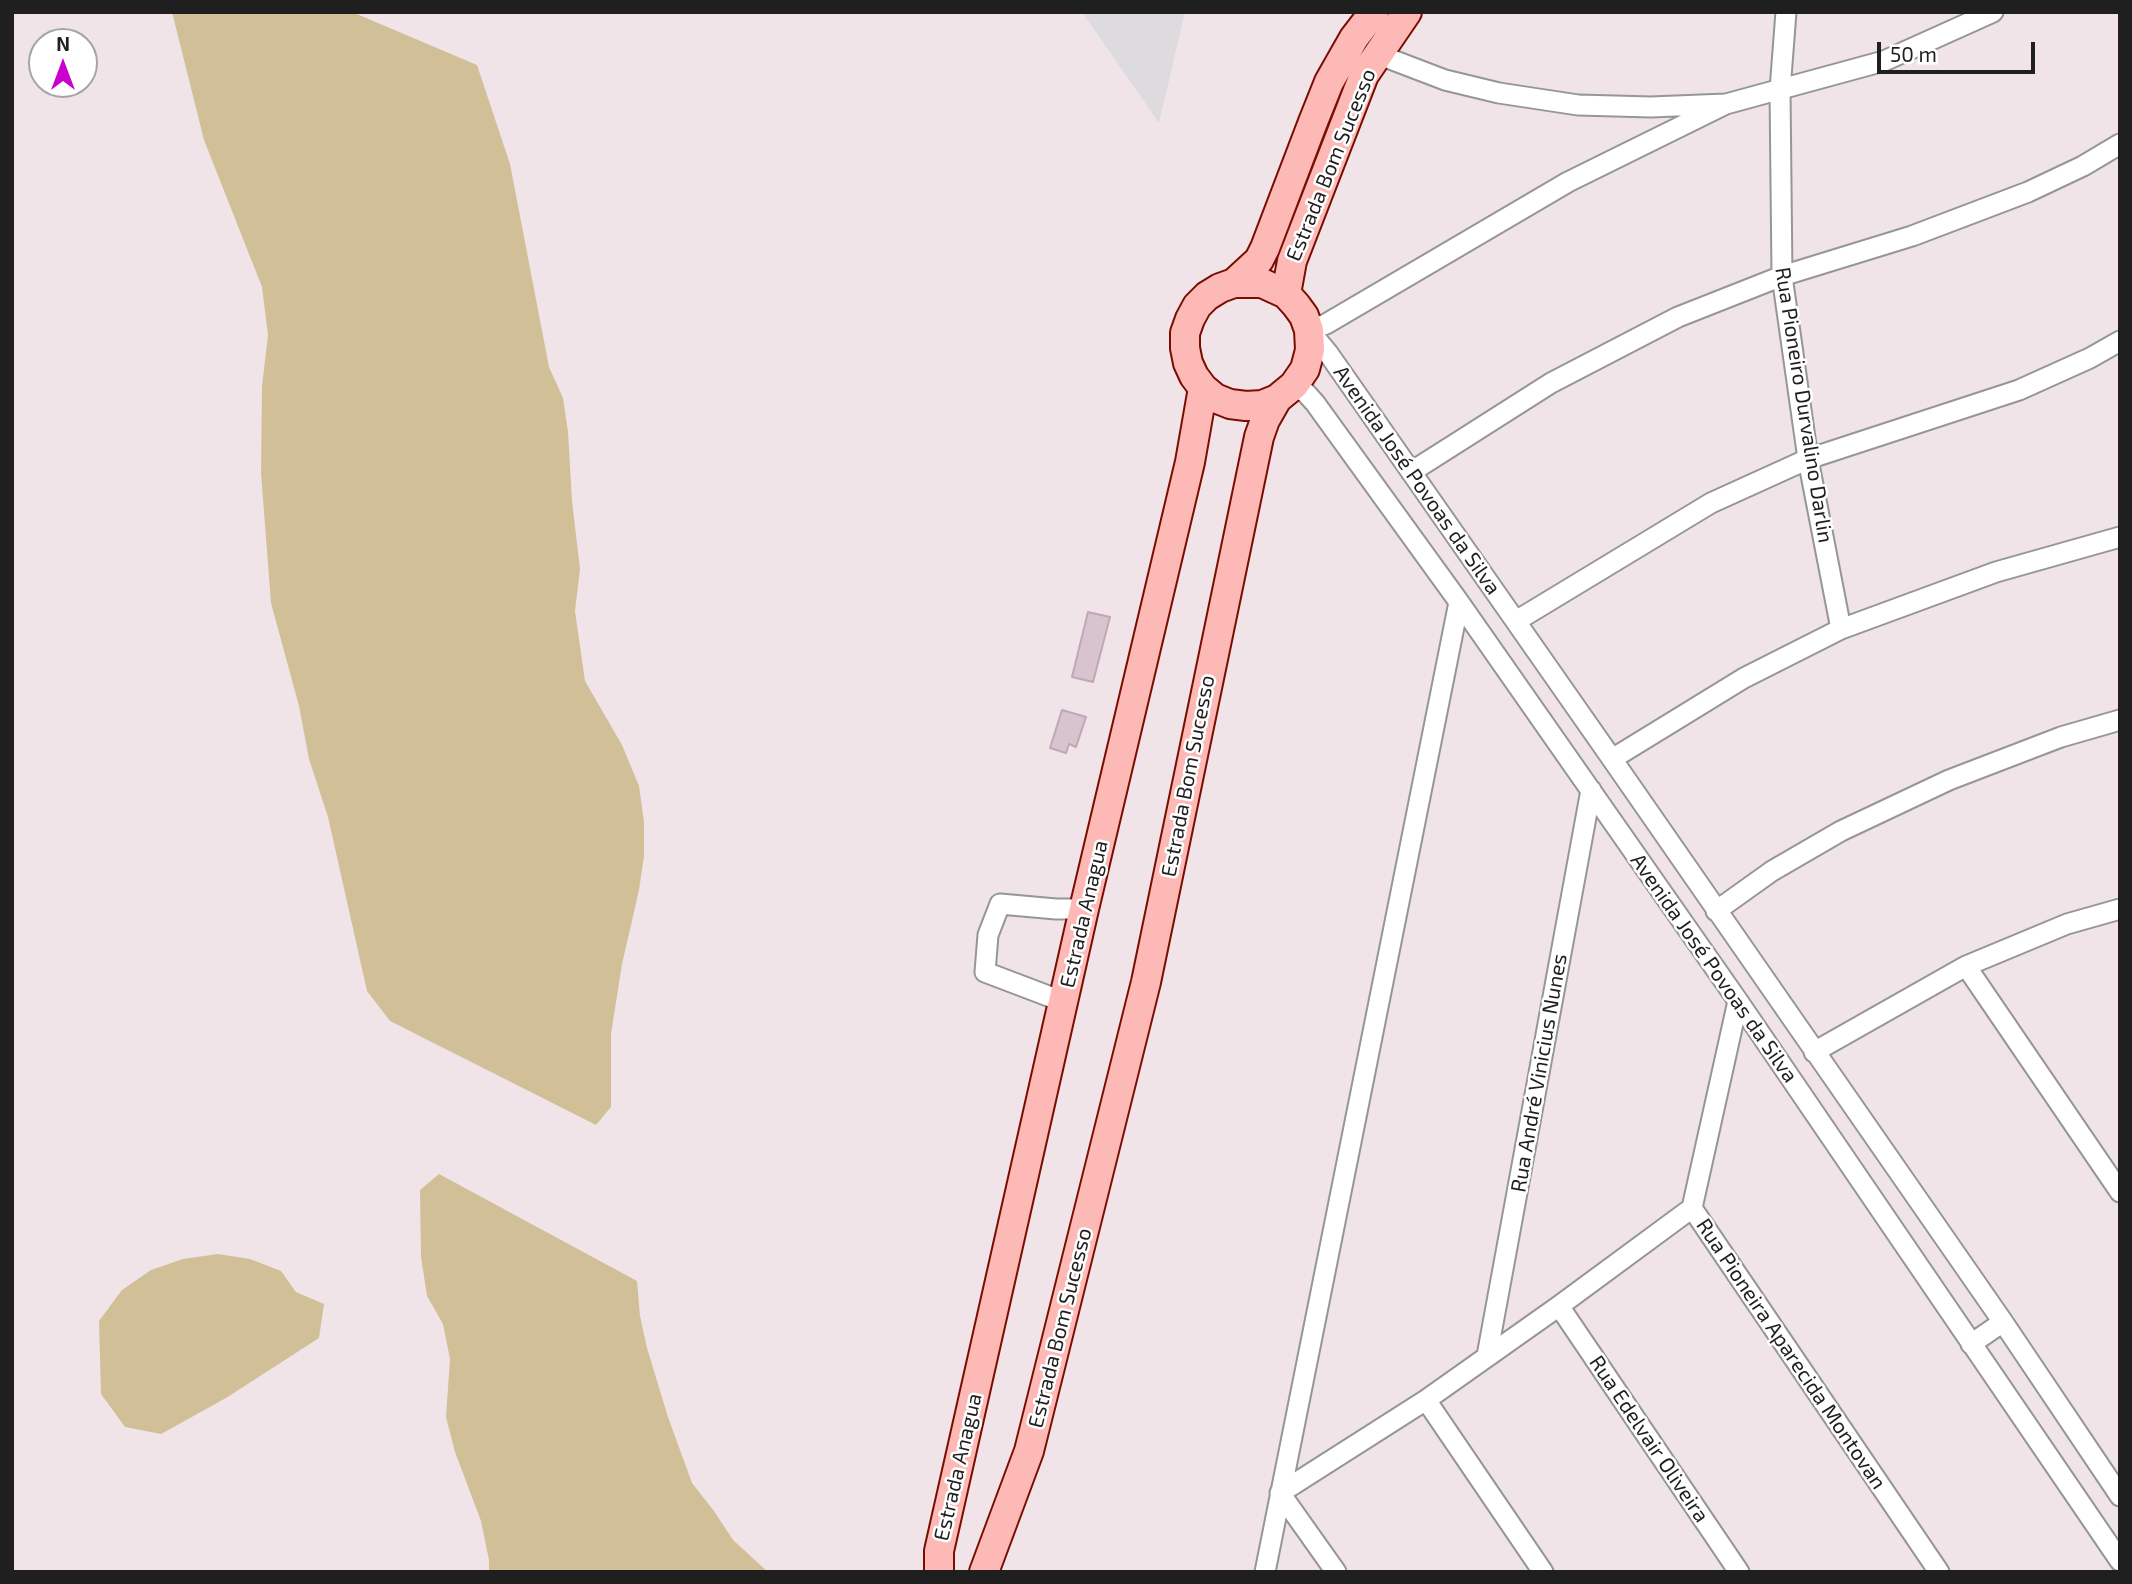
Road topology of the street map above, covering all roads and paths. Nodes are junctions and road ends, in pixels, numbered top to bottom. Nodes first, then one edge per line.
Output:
1 (1374, 12) edge
2 (1407, 12) edge
3 (1786, 12) edge
4 (1993, 12) edge
5 (1377, 54) junction
6 (1780, 90) junction
7 (1726, 104) junction
8 (2120, 144) edge
9 (1303, 190) junction
10 (1782, 276) junction
11 (1234, 283) junction
12 (1286, 295) junction
13 (1309, 330) junction
14 (2120, 341) edge
15 (1203, 388) junction
16 (1286, 392) junction
17 (1808, 459) junction
18 (1411, 472) junction
19 (2120, 537) edge
20 (1459, 602) junction
21 (1516, 621) junction
22 (1841, 629) junction
23 (2120, 720) edge
24 (1612, 759) junction
25 (1591, 790) junction
26 (1084, 909) junction
27 (2120, 909) edge
28 (1716, 911) junction
29 (1966, 966) junction
30 (1738, 1001) junction
31 (1064, 1002) junction
32 (1814, 1052) junction
33 (2120, 1192) edge
34 (1692, 1208) junction
35 (1559, 1306) junction
36 (2003, 1322) junction
37 (1971, 1344) junction
38 (1488, 1356) junction
39 (1426, 1400) junction
40 (1280, 1493) junction
41 (2120, 1496) edge
42 (2120, 1561) edge
43 (939, 1572) edge
44 (984, 1572) edge
45 (1265, 1572) edge
46 (1336, 1572) edge
47 (1543, 1572) edge
48 (1739, 1572) edge
49 (1939, 1572) edge

1 - 9 main road, Estrada Bom Sucesso
2 - 5 main road, Estrada Bom Sucesso
3 - 6 street, Rua Pioneiro Durvalino Darlin
4 - 6 street
5 - 7 street
5 - 9 main road, Estrada Bom Sucesso
6 - 7 street
6 - 10 street, Rua Pioneiro Durvalino Darlin
7 - 13 street
8 - 10 street
9 - 11 main road, Estrada Bom Sucesso
9 - 12 main road, Estrada Bom Sucesso
10 - 17 street, Rua Pioneiro Durvalino Darlin
10 - 18 street
11 - 12 main road
11 - 15 main road
12 - 13 main road
13 - 16 main road, Estrada Bom Sucesso
13 - 18 street, Avenida José Povoas da Silva
14 - 17 street
15 - 16 main road
15 - 26 main road, Estrada Anagua
16 - 20 street, Avenida José Povoas da Silva
16 - 44 main road, Estrada Bom Sucesso
17 - 21 street
17 - 22 street, Rua Pioneiro Durvalino Darlin
18 - 21 street, Avenida José Povoas da Silva
19 - 22 street
20 - 25 street, Avenida José Povoas da Silva
20 - 40 street
21 - 24 street, Avenida José Povoas da Silva
22 - 24 street
23 - 28 street
24 - 28 street, Avenida José Povoas da Silva
25 - 30 street, Avenida José Povoas da Silva
25 - 38 street, Rua André Vinicius Nunes
26 - 31 main road, Estrada Anagua
26 - 31 street
27 - 29 street
28 - 32 street, Avenida José Povoas da Silva
29 - 32 street
29 - 33 street
30 - 34 street, Rua Pioneira Aparecida Montovan
30 - 37 street, Avenida José Povoas da Silva
31 - 43 main road, Estrada Anagua
32 - 36 street, Avenida José Povoas da Silva
34 - 35 street
34 - 49 street, Rua Pioneira Aparecida Montovan
35 - 38 street
35 - 48 street, Rua Edelvair Oliveira
36 - 37 street
36 - 41 street, Avenida José Povoas da Silva
37 - 42 street, Avenida José Povoas da Silva
38 - 39 street
39 - 40 street
39 - 47 street
40 - 45 street
40 - 46 street

